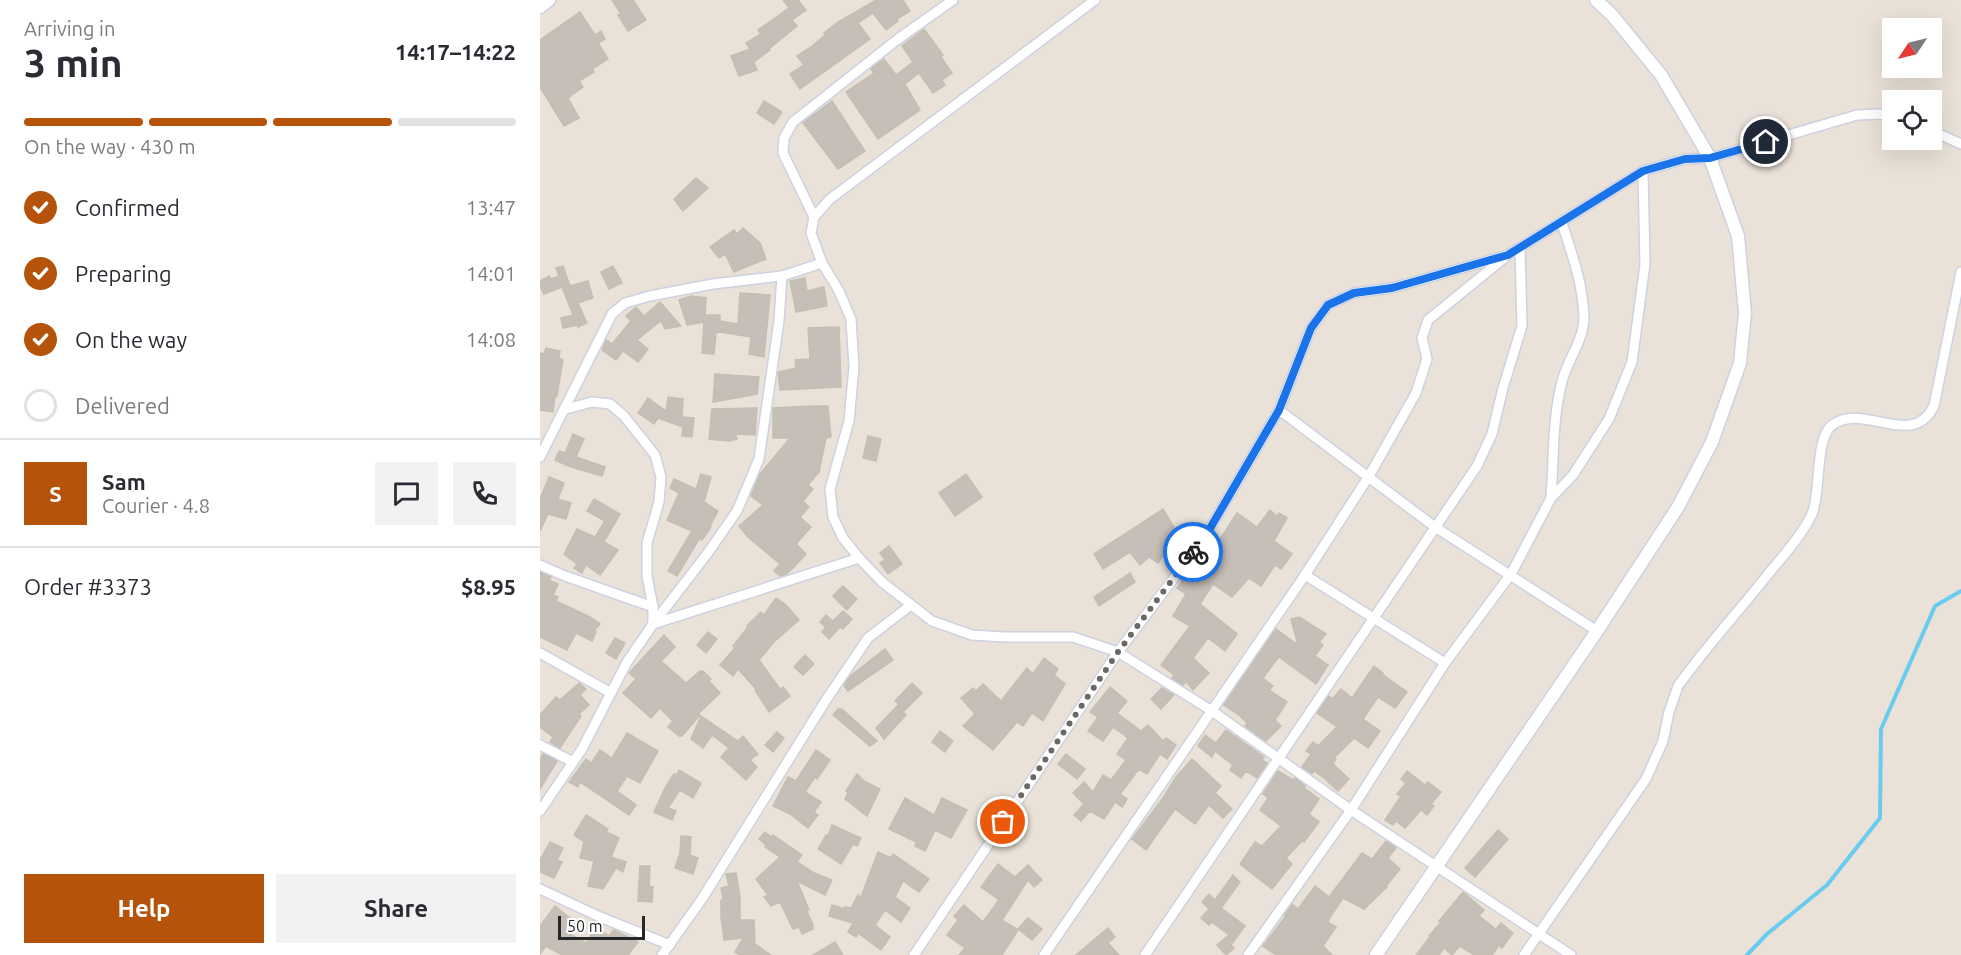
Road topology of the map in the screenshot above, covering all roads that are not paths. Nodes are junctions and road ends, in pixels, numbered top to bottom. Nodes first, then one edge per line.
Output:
1 (953, 0) edge
2 (1095, 0) edge
3 (1596, 0) edge
4 (1882, 114) edge
5 (1942, 135) edge
6 (1961, 144) edge
7 (1710, 158) junction
8 (1643, 171) junction
9 (814, 217) junction
10 (1562, 223) junction
11 (1520, 250) junction
12 (1508, 255) junction
13 (822, 263) junction
14 (1961, 272) edge
15 (782, 276) junction
16 (566, 409) junction
17 (1279, 410) junction
18 (540, 457) edge
19 (1369, 476) junction
20 (1551, 498) junction
21 (1435, 528) junction
22 (858, 558) junction
23 (540, 565) edge
24 (1511, 574) junction
25 (1305, 575) junction
26 (911, 605) junction
27 (653, 607) junction
28 (1372, 619) junction
29 (653, 624) junction
30 (1598, 631) junction
31 (1118, 652) junction
32 (540, 653) edge
33 (1445, 663) junction
34 (611, 693) junction
35 (1212, 711) junction
36 (540, 745) edge
37 (1279, 759) junction
38 (573, 762) junction
39 (1351, 810) junction
40 (540, 811) edge
41 (1437, 866) junction
42 (540, 889) edge
43 (1538, 934) junction
44 (670, 945) junction
45 (662, 955) edge
46 (914, 955) edge
47 (1044, 955) edge
48 (1145, 955) edge
49 (1248, 955) edge
50 (1376, 955) edge
51 (1524, 955) edge
52 (1571, 955) edge

1 - 9 street
2 - 9 street
3 - 7 street
4 - 7 street
5 - 6 street
7 - 8 street
7 - 30 street
8 - 10 street
8 - 20 street
9 - 13 street
10 - 11 street
10 - 20 street
11 - 12 street
11 - 21 street
12 - 17 street
12 - 19 street
13 - 15 street
13 - 22 street
14 - 43 street
15 - 16 street
15 - 29 street
16 - 18 street
16 - 27 street
17 - 19 street
17 - 31 street
19 - 21 street
19 - 25 street
20 - 24 street
21 - 24 street
21 - 28 street
22 - 26 street
22 - 29 street
23 - 27 street
24 - 30 street
24 - 33 street
25 - 28 street
25 - 35 street
26 - 31 street
26 - 44 street
27 - 29 street
28 - 33 street
28 - 37 street
29 - 34 street
30 - 41 street
31 - 35 street
31 - 46 street
32 - 34 street
33 - 39 street
34 - 38 street
35 - 37 street
35 - 47 street
36 - 38 street
37 - 39 street
37 - 48 street
38 - 40 street
39 - 41 street
39 - 49 street
41 - 43 street
41 - 50 street
42 - 44 street
43 - 51 street
43 - 52 street
44 - 45 street

